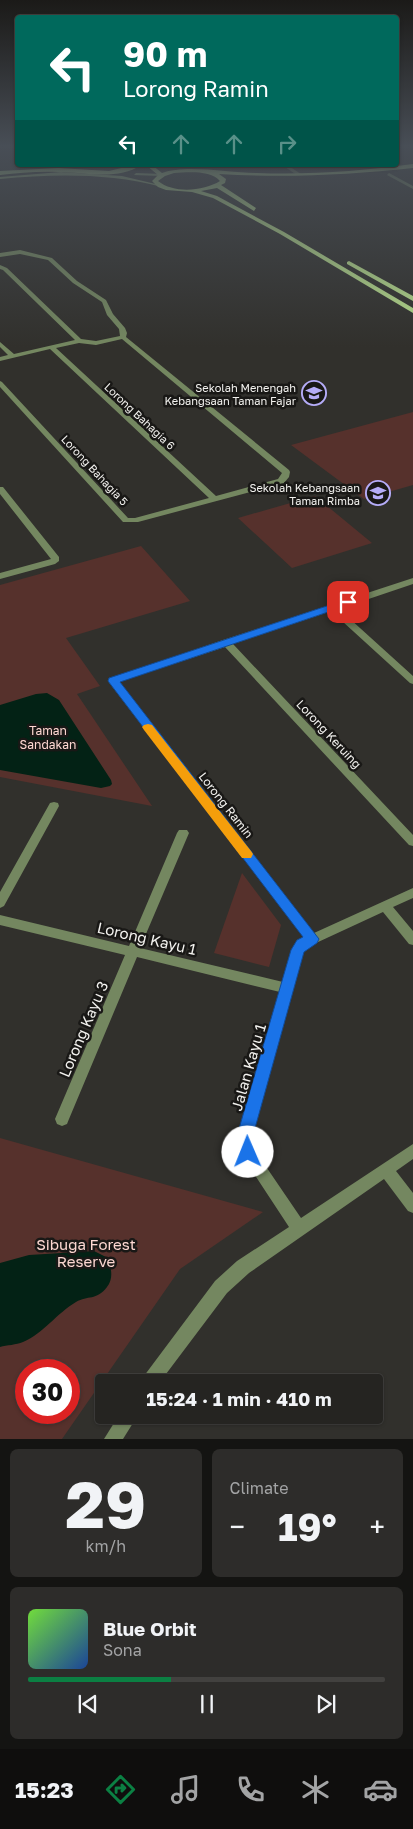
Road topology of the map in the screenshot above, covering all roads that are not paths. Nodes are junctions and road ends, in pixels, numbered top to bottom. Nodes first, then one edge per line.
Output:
1 (242, 212) edge
2 (261, 212) edge
3 (264, 214) dead end
4 (0, 255) edge
5 (341, 258) dead end
6 (0, 267) edge
7 (413, 299) edge
8 (413, 311) edge
9 (123, 338) junction
10 (79, 342) junction
11 (0, 344) edge
12 (52, 348) junction
13 (12, 356) junction
14 (0, 359) edge
15 (0, 383) edge
16 (0, 488) edge
17 (215, 499) junction
18 (0, 576) edge
19 (413, 580) edge
20 (332, 607) junction
21 (226, 642) junction
22 (413, 681) edge
23 (54, 806) dead end
24 (183, 834) dead end
25 (413, 842) edge
26 (413, 893) edge
27 (0, 903) edge
28 (385, 906) junction
29 (0, 920) edge
30 (312, 939) junction
31 (413, 940) edge
32 (134, 950) junction
33 (287, 988) junction
34 (62, 1119) dead end
35 (413, 1151) edge
36 (386, 1169) junction
37 (413, 1206) edge
38 (299, 1228) junction
39 (156, 1374) edge
40 (123, 1424) edge
41 (113, 1439) edge

1 - 8 main road
2 - 3 main road
4 - 9 street
5 - 7 main road
6 - 10 street
9 - 10 street
9 - 17 street, Lorong Bahagia 5
10 - 12 street
11 - 13 street
12 - 13 street
12 - 17 street, Lorong Bahagia 6
13 - 14 street
15 - 17 street, Lorong Bahagia 5
16 - 18 street
19 - 20 street
20 - 21 street
20 - 22 street
21 - 25 street, Lorong Keruing
21 - 30 street, Lorong Ramin
23 - 27 street
24 - 32 street, Lorong Kayu 3
26 - 28 street
28 - 30 street
28 - 31 street
29 - 32 street, Lorong Kayu 1
30 - 33 street, Jalan Kayu 1
32 - 33 street, Lorong Kayu 1
32 - 34 street, Lorong Kayu 3
33 - 38 street, Jalan Kayu 1
35 - 36 street
36 - 37 street
36 - 38 street
38 - 39 street
40 - 41 street

